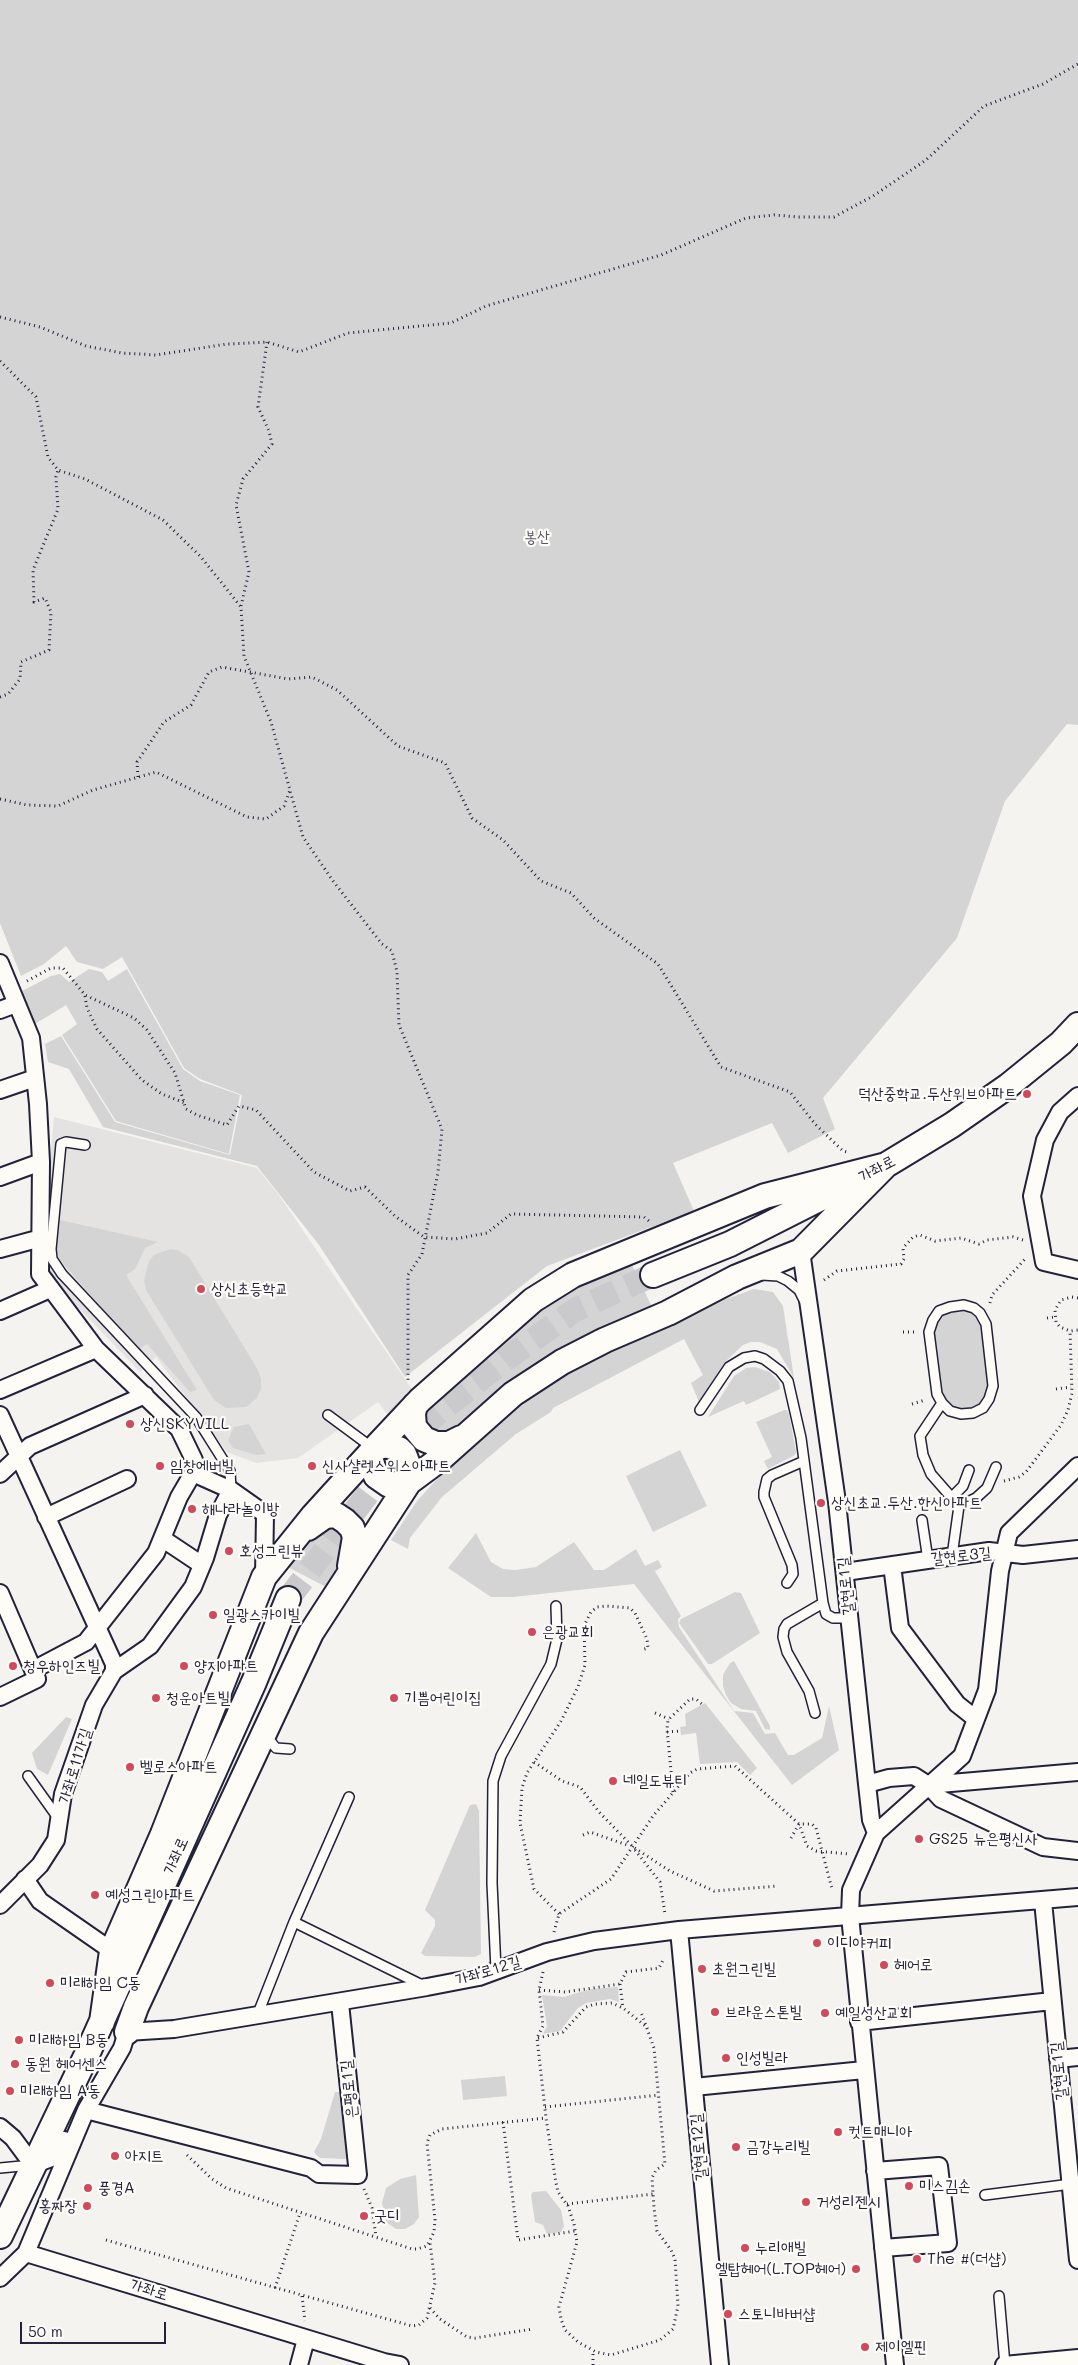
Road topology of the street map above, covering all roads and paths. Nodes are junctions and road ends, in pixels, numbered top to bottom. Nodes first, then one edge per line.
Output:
1 (1078, 64) edge
2 (0, 317) edge
3 (267, 342) junction
4 (0, 361) edge
5 (58, 470) junction
6 (241, 607) junction
7 (250, 672) junction
8 (0, 698) edge
9 (138, 777) junction
10 (290, 789) junction
11 (0, 799) edge
12 (0, 963) edge
13 (85, 995) junction
14 (14, 996) junction
15 (0, 1010) edge
16 (1078, 1025) edge
17 (35, 1078) junction
18 (0, 1090) edge
19 (1078, 1096) edge
20 (185, 1103) junction
21 (85, 1145) dead end
22 (852, 1152) dead end
23 (41, 1162) junction
24 (886, 1165) junction
25 (0, 1177) edge
26 (669, 1236) junction
27 (424, 1237) junction
28 (40, 1238) junction
29 (1037, 1246) junction
30 (0, 1249) edge
31 (801, 1251) junction
32 (1078, 1270) edge
33 (654, 1275) tunnel mouth
34 (737, 1277) junction
35 (824, 1280) dead end
36 (50, 1289) junction
37 (1078, 1298) edge
38 (808, 1307) junction
39 (990, 1307) dead end
40 (0, 1310) edge
41 (1055, 1317) junction
42 (1047, 1318) dead end
43 (1078, 1330) edge
44 (1070, 1331) junction
45 (96, 1349) junction
46 (1071, 1387) junction
47 (1056, 1389) dead end
48 (0, 1390) edge
49 (145, 1395) junction
50 (411, 1395) junction
51 (942, 1404) junction
52 (700, 1410) dead end
53 (0, 1414) edge
54 (328, 1415) dead end
55 (461, 1438) junction
56 (374, 1449) junction
57 (19, 1457) junction
58 (804, 1461) junction
59 (193, 1466) junction
60 (1078, 1466) edge
61 (996, 1467) dead end
62 (969, 1470) dead end
63 (0, 1474) edge
64 (127, 1479) dead end
65 (408, 1482) junction
66 (989, 1486) junction
67 (231, 1490) junction
68 (952, 1497) junction
69 (959, 1506) junction
70 (46, 1517) junction
71 (922, 1520) dead end
72 (163, 1539) junction
73 (293, 1540) junction
74 (1078, 1549) edge
75 (1004, 1553) junction
76 (952, 1556) junction
77 (928, 1560) junction
78 (202, 1565) junction
79 (892, 1565) junction
80 (845, 1572) junction
81 (264, 1577) junction
82 (787, 1583) dead end
83 (343, 1584) junction
84 (0, 1592) edge
85 (288, 1599) tunnel mouth
86 (823, 1603) junction
87 (556, 1606) dead end
88 (849, 1618) junction
89 (96, 1628) junction
90 (641, 1650) dead end
91 (114, 1671) junction
92 (35, 1674) junction
93 (0, 1697) edge
94 (703, 1705) dead end
95 (656, 1713) dead end
96 (815, 1713) dead end
97 (669, 1719) junction
98 (976, 1719) junction
99 (680, 1730) dead end
100 (265, 1731) junction
101 (667, 1732) junction
102 (290, 1749) dead end
103 (534, 1762) junction
104 (1078, 1772) edge
105 (28, 1776) dead end
106 (867, 1784) junction
107 (928, 1785) junction
108 (673, 1792) junction
109 (349, 1798) dead end
110 (60, 1821) junction
111 (799, 1824) junction
112 (876, 1833) junction
113 (584, 1835) dead end
114 (791, 1838) dead end
115 (632, 1847) junction
116 (1078, 1851) edge
117 (823, 1852) junction
118 (866, 1855) junction
119 (25, 1879) junction
120 (778, 1886) dead end
121 (1078, 1897) edge
122 (1043, 1901) junction
123 (0, 1904) edge
124 (560, 1914) junction
125 (845, 1916) junction
126 (294, 1922) junction
127 (673, 1931) junction
128 (112, 1951) junction
129 (547, 1952) junction
130 (496, 1970) junction
131 (620, 1984) junction
132 (427, 1987) junction
133 (539, 1990) junction
134 (1052, 2001) junction
135 (340, 2003) junction
136 (623, 2008) junction
137 (641, 2012) dead end
138 (257, 2016) junction
139 (102, 2022) junction
140 (860, 2022) junction
141 (649, 2030) junction
142 (126, 2032) junction
143 (537, 2038) junction
144 (1078, 2057) edge
145 (1058, 2059) junction
146 (864, 2070) junction
147 (694, 2087) junction
148 (659, 2095) junction
149 (545, 2107) junction
150 (86, 2110) junction
151 (502, 2122) dead end
152 (0, 2127) edge
153 (33, 2164) junction
154 (0, 2168) edge
155 (875, 2172) junction
156 (358, 2174) junction
157 (1070, 2184) junction
158 (653, 2194) junction
159 (985, 2195) dead end
160 (567, 2204) junction
161 (300, 2213) dead end
162 (575, 2231) junction
163 (0, 2236) edge
164 (376, 2237) dead end
165 (106, 2240) dead end
166 (430, 2242) dead end
167 (883, 2248) junction
168 (26, 2253) junction
169 (1078, 2260) edge
170 (0, 2278) edge
171 (275, 2288) junction
172 (999, 2296) dead end
173 (429, 2307) junction
174 (533, 2329) dead end
175 (306, 2339) junction
176 (593, 2350) junction
177 (1078, 2358) edge
178 (299, 2365) edge
179 (400, 2365) edge
180 (593, 2365) edge
181 (720, 2365) edge
182 (895, 2365) edge
183 (1005, 2365) edge

1 - 3 path
2 - 3 path
3 - 6 path
4 - 5 path
5 - 6 path
5 - 8 path
6 - 7 path
7 - 9 path
7 - 10 path
7 - 22 path
9 - 10 path
9 - 11 path
10 - 27 path
12 - 14 street
13 - 14 path
13 - 20 path
13 - 20 path
14 - 15 street
14 - 17 street
16 - 24 main road, 가좌로
17 - 18 street
17 - 23 street
19 - 29 street
20 - 27 path
21 - 67 lane
23 - 25 street
23 - 28 street
24 - 26 main road
24 - 31 main road
24 - 33 main road, 가좌로
26 - 27 path
26 - 50 main road
27 - 50 path
28 - 30 street
28 - 36 street
29 - 32 street
29 - 35 path
29 - 39 path
31 - 34 main road
31 - 38 street, 갈현로1길
34 - 38 lane
34 - 55 main road
36 - 40 street
36 - 45 street
37 - 41 path
38 - 80 street, 갈현로1길
41 - 42 path
41 - 44 path
43 - 44 path
44 - 46 path
45 - 48 street
45 - 49 street
46 - 47 path
46 - 66 path
49 - 57 street
49 - 59 street
50 - 55 main road
50 - 56 main road
51 - 51 lane
51 - 68 lane
52 - 58 lane
53 - 57 street
54 - 56 lane
55 - 65 main road
56 - 65 main road
56 - 73 main road
57 - 63 street
57 - 70 street
58 - 82 lane
58 - 86 lane
59 - 67 street
59 - 72 street
60 - 75 street
61 - 66 lane
62 - 68 lane
64 - 70 street
65 - 83 main road
66 - 69 lane
67 - 78 street, 가좌로11가길
67 - 81 street
68 - 69 lane
69 - 76 lane
70 - 89 street
71 - 77 lane
72 - 78 street
72 - 89 street
73 - 81 main road
73 - 83 main road
74 - 75 street, 갈현로3길
75 - 76 street, 갈현로3길
75 - 98 street
76 - 77 street, 갈현로3길
77 - 79 street, 갈현로3길
78 - 91 street, 가좌로11가길
79 - 80 street, 갈현로3길
79 - 98 street
80 - 88 street, 갈현로1길
81 - 128 main road
83 - 100 main road
84 - 92 street
85 - 139 main road, 가좌로
86 - 88 lane
86 - 96 lane
87 - 130 lane
88 - 106 street, 갈현로1길
89 - 91 street
89 - 92 street
90 - 103 path
91 - 110 street, 가좌로11가길
92 - 93 street
94 - 97 path
95 - 97 path
97 - 101 path
98 - 107 street
99 - 101 path
100 - 102 lane
100 - 142 main road
101 - 108 path
103 - 115 path
103 - 124 path
104 - 107 street
105 - 110 lane
106 - 107 street
106 - 112 street, 갈현로1길
107 - 112 street
107 - 116 street
108 - 111 path
108 - 115 path
109 - 126 lane
110 - 119 street, 가좌로11가길
111 - 114 path
111 - 117 path
111 - 117 path
112 - 118 street
113 - 115 path
115 - 120 path
115 - 124 path
115 - 127 path
117 - 118 path
117 - 125 path
118 - 125 street
119 - 123 street, 가좌로11가길
119 - 128 street
121 - 122 street
122 - 125 street
122 - 134 street, 갈현로1길
124 - 129 path
125 - 127 street, 가좌로12길
125 - 140 street
126 - 132 lane
126 - 138 lane
127 - 129 street, 가좌로12길
127 - 131 path
127 - 147 street, 갈현로12길
128 - 139 main road
129 - 130 street, 가좌로12길
129 - 133 path
130 - 132 street, 가좌로12길
131 - 133 path
131 - 136 path
132 - 135 street, 가좌로12길
133 - 143 path
134 - 140 street
134 - 145 street, 갈현로1길
135 - 138 street, 가좌로12길
135 - 156 street, 은평로1길
136 - 141 path
136 - 143 path
137 - 141 path
138 - 142 street, 가좌로12길
139 - 153 main road, 가좌로
140 - 146 street
141 - 148 path
142 - 150 street
142 - 153 street
143 - 149 path
144 - 145 street
145 - 157 street, 갈현로1길
146 - 147 street
146 - 155 street
147 - 181 street, 갈현로12길
148 - 149 path
148 - 158 path
149 - 160 path
150 - 156 street
150 - 168 street
151 - 162 path
152 - 153 street
153 - 154 lane
153 - 163 main road, 가좌로
155 - 167 street
155 - 167 street
156 - 164 path
157 - 159 lane
157 - 169 street, 갈현로1길
158 - 160 path
158 - 176 path
160 - 162 path
161 - 171 path
162 - 176 path
165 - 171 path
166 - 173 path
167 - 182 street
168 - 170 street
168 - 175 street, 가좌로
171 - 173 path
172 - 183 lane
173 - 174 path
175 - 178 street
175 - 179 street
176 - 180 path
177 - 183 street

